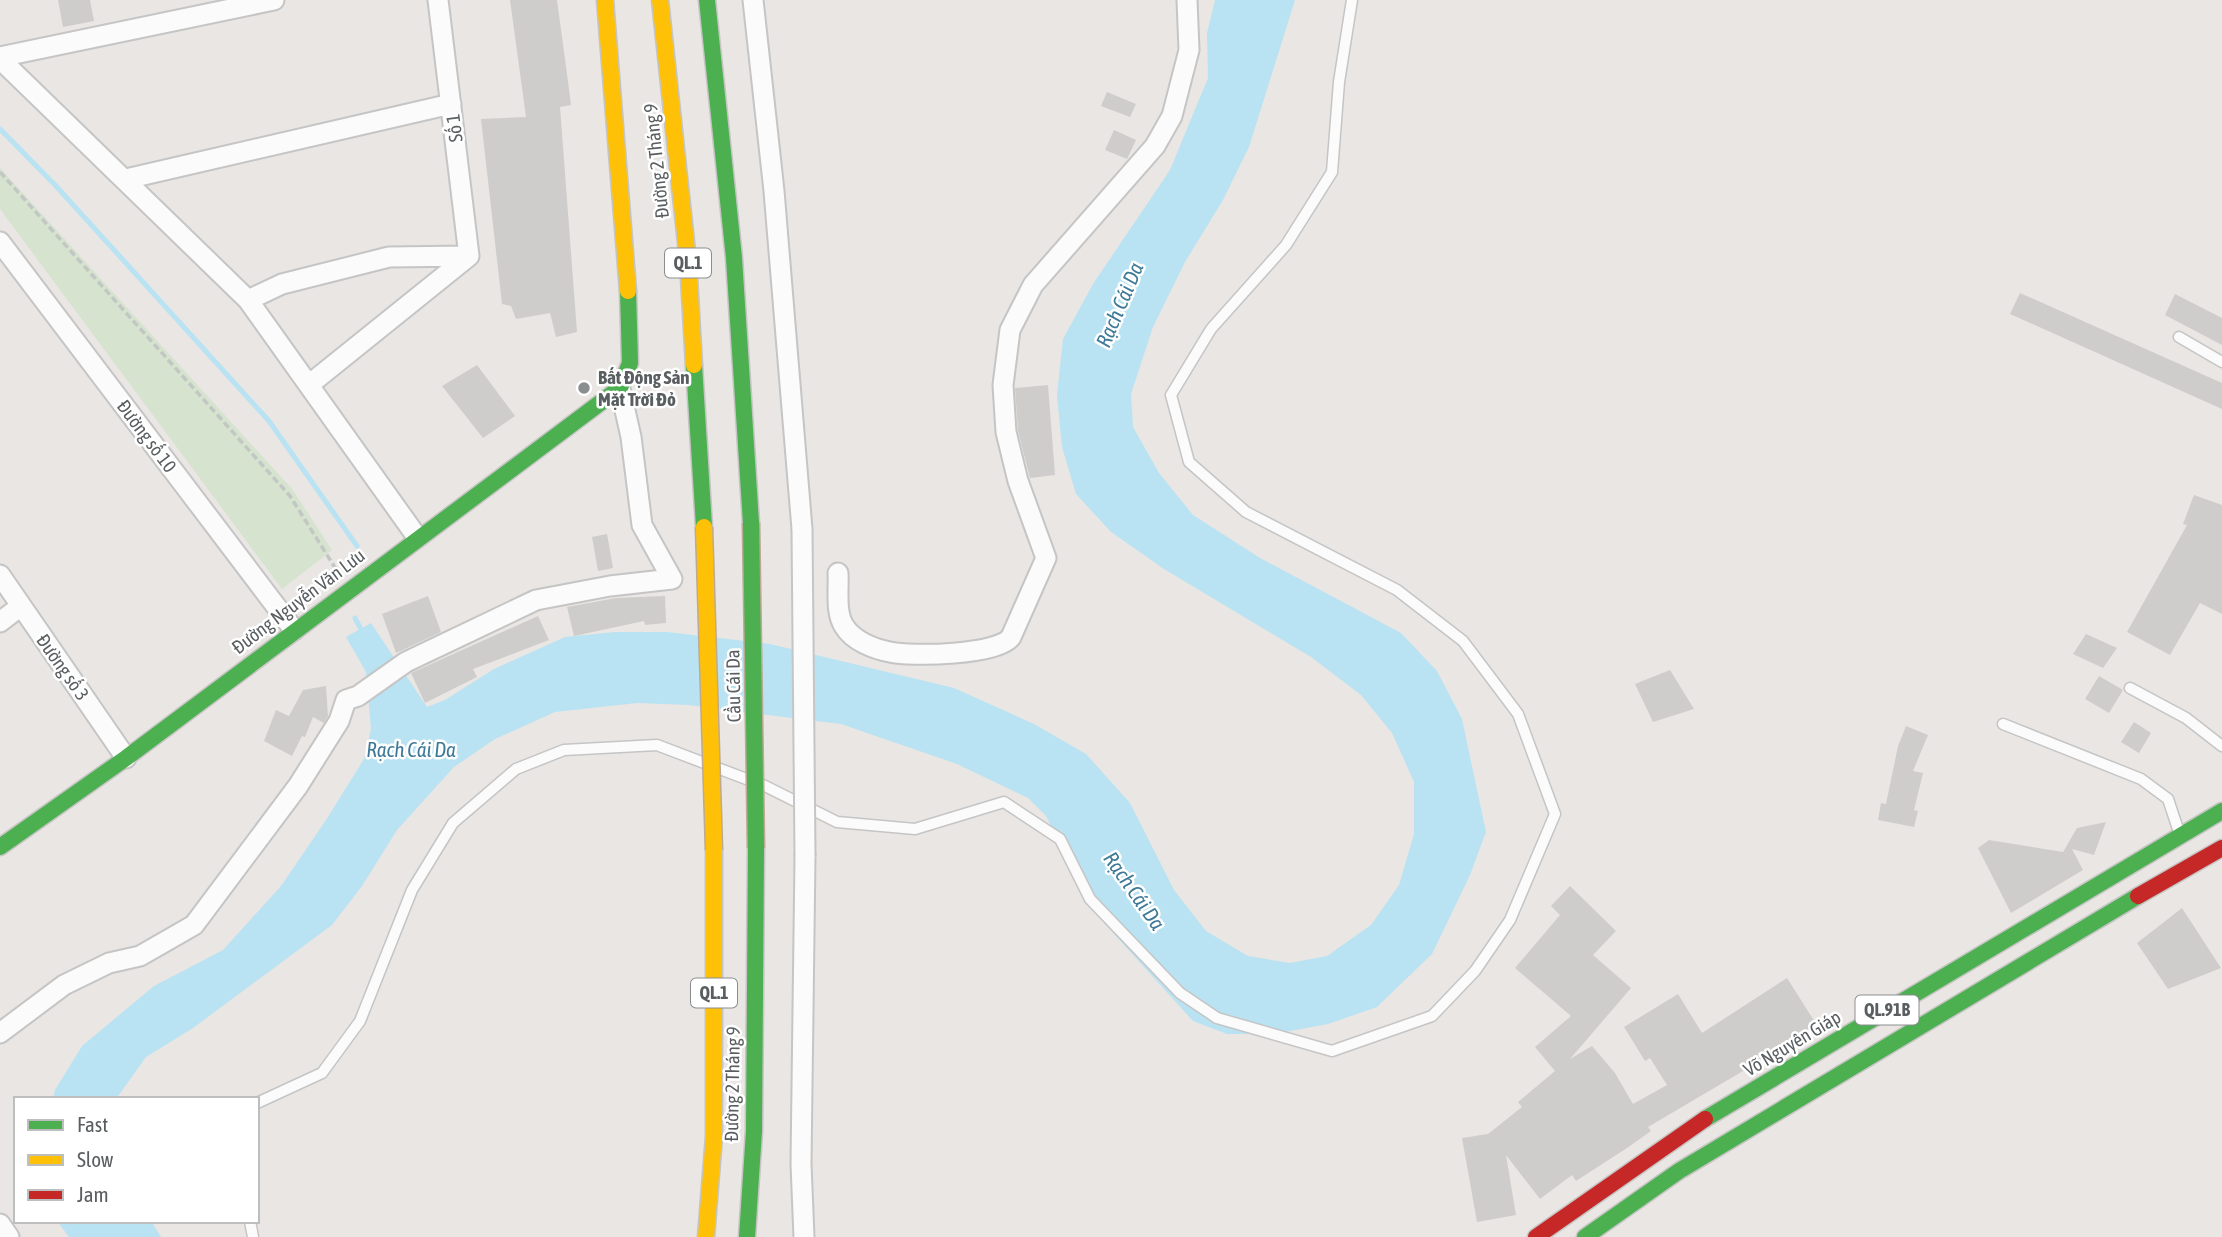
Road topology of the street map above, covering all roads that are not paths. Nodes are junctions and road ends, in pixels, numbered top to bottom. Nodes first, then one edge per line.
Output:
1 (274, 0) edge
2 (438, 0) edge
3 (605, 0) edge
4 (660, 0) edge
5 (707, 0) edge
6 (753, 0) edge
7 (1187, 0) edge
8 (1352, 0) edge
9 (0, 58) edge
10 (451, 104) junction
11 (126, 179) junction
12 (0, 242) edge
13 (469, 256) junction
14 (248, 300) junction
15 (2179, 337) dead end
16 (2222, 362) edge
17 (310, 384) junction
18 (620, 387) junction
19 (704, 527) joint
20 (417, 537) junction
21 (838, 573) dead end
22 (0, 575) edge
23 (22, 606) junction
24 (0, 622) edge
25 (294, 630) junction
26 (2130, 688) dead end
27 (2003, 724) dead end
28 (2222, 746) edge
29 (126, 758) junction
30 (2222, 811) edge
31 (2180, 836) junction
32 (0, 847) edge
33 (756, 848) joint
34 (2222, 848) edge
35 (714, 850) joint
36 (2028, 924) junction
37 (2044, 950) junction
38 (0, 1033) edge
39 (259, 1102) edge
40 (714, 1136) junction
41 (0, 1224) edge
42 (9, 1237) edge
43 (697, 1237) edge
44 (706, 1237) edge
45 (749, 1237) edge
46 (804, 1237) edge
47 (1536, 1237) edge
48 (1586, 1237) edge

1 - 9 street
2 - 10 street, Số 1
3 - 18 main road
4 - 19 main road, Đường 2 Tháng 9 / QL.1
5 - 33 main road, Cầu Cái Da / QL.1, bridge
6 - 46 street, bridge
7 - 21 street
8 - 39 lane
9 - 11 street
10 - 11 street
10 - 13 street, Số 1
11 - 14 street
12 - 25 street, Đường số 10
13 - 14 street
13 - 17 street
14 - 17 street
15 - 16 lane
17 - 20 street
18 - 20 main road, Đường Nguyễn Văn Lưu
18 - 38 street
19 - 35 main road, Cầu Cái Da / QL.1, bridge
20 - 25 main road, Đường Nguyễn Văn Lưu
22 - 23 street, Đường số 3
23 - 24 street
23 - 29 street, Đường số 3
25 - 29 main road, Đường Nguyễn Văn Lưu
26 - 28 lane
27 - 31 lane
29 - 32 main road, Đường Nguyễn Văn Lưu
30 - 31 main road, Võ Nguyên Giáp / QL.91B
31 - 36 main road, Võ Nguyên Giáp / QL.91B
33 - 45 main road, Đường 2 Tháng 9 / QL.1
34 - 37 main road, QL.91B
35 - 40 main road, Đường 2 Tháng 9 / QL.1
36 - 37 main road
36 - 47 main road, Võ Nguyên Giáp / QL.91B
37 - 48 main road, QL.91B
40 - 43 main road
40 - 44 main road, Đường 2 Tháng 9 / QL.1
41 - 42 street

